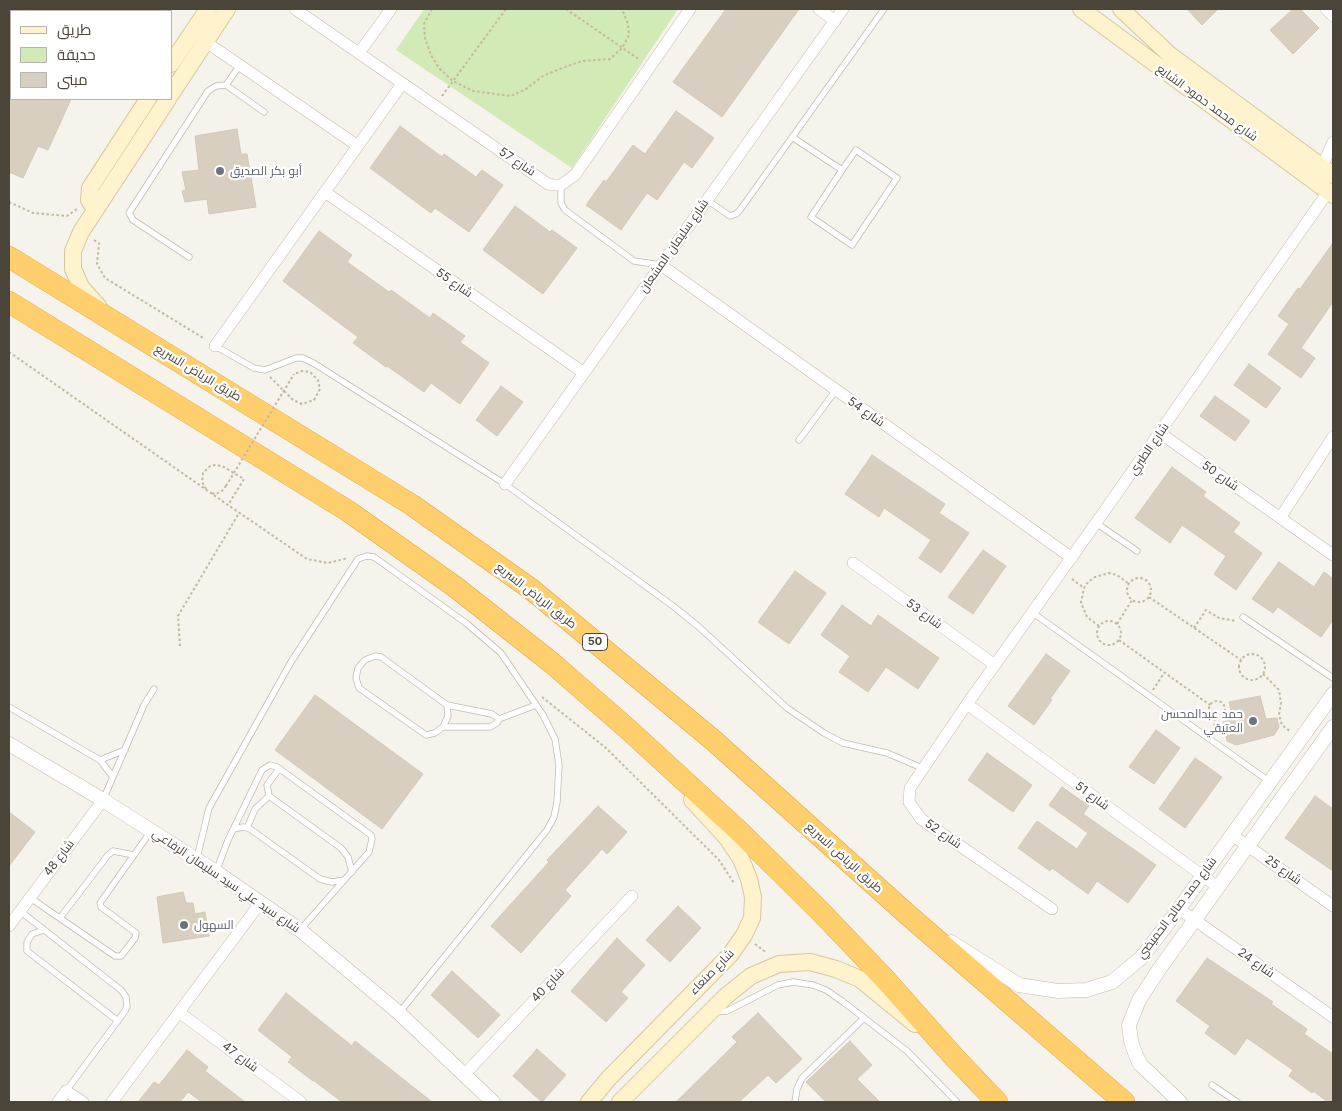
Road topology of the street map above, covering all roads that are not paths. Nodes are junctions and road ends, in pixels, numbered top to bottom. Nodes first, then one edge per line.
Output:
1 (208, 9) edge
2 (227, 9) edge
3 (294, 9) edge
4 (391, 9) edge
5 (690, 9) edge
6 (819, 9) edge
7 (843, 9) edge
8 (884, 9) edge
9 (1081, 9) edge
10 (1121, 9) edge
11 (1326, 9) edge
12 (1333, 16) edge
13 (835, 21) junction
14 (206, 42) junction
15 (359, 53) junction
16 (172, 63) edge
17 (240, 65) junction
18 (402, 84) junction
19 (226, 85) junction
20 (172, 93) edge
21 (147, 100) edge
22 (167, 100) edge
23 (264, 112) dead end
24 (792, 137) junction
25 (1333, 142) edge
26 (358, 146) junction
27 (842, 170) junction
28 (1328, 171) edge
29 (561, 185) junction
30 (325, 192) junction
31 (1331, 194) edge
32 (707, 200) junction
33 (93, 203) junction
34 (9, 257) edge
35 (189, 257) dead end
36 (661, 265) junction
37 (9, 302) edge
38 (215, 346) joint
39 (156, 347) junction
40 (584, 374) junction
41 (836, 390) junction
42 (1160, 433) junction
43 (1333, 437) edge
44 (799, 440) dead end
45 (505, 484) junction
46 (1280, 518) junction
47 (1096, 523) junction
48 (1137, 551) dead end
49 (1333, 555) edge
50 (1072, 558) junction
51 (853, 563) dead end
52 (1032, 613) junction
53 (1243, 617) road end
54 (995, 665) junction
55 (1333, 678) edge
56 (154, 689) dead end
57 (1333, 694) edge
58 (967, 704) junction
59 (446, 705) junction
60 (536, 705) junction
61 (9, 707) edge
62 (499, 719) junction
63 (1315, 720) junction
64 (443, 727) junction
65 (1332, 730) edge
66 (630, 731) junction
67 (9, 744) edge
68 (125, 750) junction
69 (100, 760) junction
70 (922, 768) junction
71 (279, 769) junction
72 (113, 777) junction
73 (1270, 782) junction
74 (269, 796) junction
75 (103, 800) junction
76 (247, 828) junction
77 (234, 829) junction
78 (152, 831) junction
79 (1232, 835) junction
80 (1248, 846) junction
81 (134, 855) junction
82 (196, 860) junction
83 (216, 872) junction
84 (352, 872) junction
85 (1203, 876) junction
86 (345, 879) junction
87 (1218, 887) junction
88 (632, 896) dead end
89 (29, 897) junction
90 (261, 902) junction
91 (1333, 906) edge
92 (1052, 909) dead end
93 (1179, 909) junction
94 (908, 915) junction
95 (13, 916) edge
96 (60, 918) junction
97 (1195, 920) junction
98 (44, 930) junction
99 (300, 930) junction
100 (688, 997) junction
101 (709, 1012) junction
102 (180, 1013) junction
103 (399, 1013) junction
104 (1333, 1017) edge
105 (864, 1018) junction
106 (118, 1021) junction
107 (955, 1058) junction
108 (464, 1075) junction
109 (1212, 1085) dead end
110 (66, 1090) junction
111 (58, 1102) edge
112 (83, 1102) edge
113 (112, 1102) edge
114 (301, 1102) edge
115 (493, 1102) edge
116 (589, 1102) edge
117 (620, 1102) edge
118 (795, 1102) edge
119 (957, 1102) edge
120 (997, 1102) edge
121 (1124, 1102) edge
122 (1180, 1102) edge
123 (1237, 1102) edge

1 - 16 main road
2 - 14 main road
3 - 15 street, شارع 57
4 - 15 street
5 - 29 street
6 - 13 street
7 - 13 street, شارع سليمان المشعان
8 - 24 lane
9 - 31 main road, شارع محمد حمود الشايع
10 - 28 main road, شارع محمد حمود الشايع
11 - 12 street
13 - 32 street, شارع سليمان المشعان
14 - 17 street
14 - 20 main road
15 - 18 street, شارع 57
17 - 19 lane
17 - 26 street
18 - 26 street
18 - 29 street, شارع 57
19 - 23 lane
19 - 35 lane
21 - 33 main road
22 - 33 main road
24 - 27 lane
24 - 32 lane
25 - 28 street
26 - 30 street
27 - 27 lane
29 - 36 lane
30 - 38 street
30 - 40 street, شارع 55
31 - 42 street, شارع الطبري
32 - 36 street, شارع سليمان المشعان
33 - 39 main road
34 - 39 highway, طريق الرياض السريع / 50
36 - 40 street, شارع سليمان المشعان
36 - 41 street, شارع 54
37 - 66 highway
38 - 45 lane
39 - 94 highway, طريق الرياض السريع / 50
40 - 45 street, شارع سليمان المشعان
41 - 44 lane
41 - 50 street, شارع 54
42 - 46 street, شارع 50
42 - 47 street, شارع الطبري
43 - 46 street
45 - 70 lane
46 - 49 street, شارع 50
47 - 48 lane
47 - 50 street, شارع الطبري
50 - 52 street, شارع الطبري
51 - 54 street, شارع 53
52 - 54 street, شارع الطبري
52 - 73 lane
53 - 55 lane
54 - 58 street, شارع الطبري
56 - 68 lane
57 - 63 street, شارع حمد صالح الحميضي
58 - 70 street, شارع 52
58 - 85 street, شارع 51
59 - 62 lane
59 - 64 lane
59 - 64 lane
60 - 62 lane
60 - 82 lane
60 - 103 lane
61 - 69 lane
62 - 64 lane
63 - 65 street
63 - 73 street, شارع حمد صالح الحميضي
65 - 80 street, شارع حمد صالح الحميضي
66 - 100 main road, شارع صنعاء
66 - 107 highway
67 - 75 street, شارع سيد علي سيد سليمان الرفاعي
68 - 69 lane
68 - 72 lane
69 - 72 lane
70 - 92 street, شارع 52
71 - 74 lane
71 - 77 lane
71 - 84 lane
72 - 75 lane
73 - 79 street, شارع حمد صالح الحميضي
74 - 76 lane
74 - 84 lane
75 - 78 street, شارع سيد علي سيد سليمان الرفاعي
75 - 89 street, شارع 48
76 - 77 lane
76 - 86 lane
77 - 83 lane
78 - 81 lane
78 - 82 street, شارع سيد علي سيد سليمان الرفاعي
79 - 80 street, شارع 25
79 - 85 street, شارع حمد صالح الحميضي
80 - 87 street, شارع حمد صالح الحميضي
80 - 91 street, شارع 25
81 - 96 lane
81 - 96 lane
82 - 83 street, شارع سيد علي سيد سليمان الرفاعي
83 - 90 street, شارع سيد علي سيد سليمان الرفاعي
84 - 86 lane
85 - 87 street, شارع 51
85 - 93 street, شارع حمد صالح الحميضي
86 - 99 lane
87 - 97 street, شارع حمد صالح الحميضي
88 - 108 street, شارع 40
89 - 95 street, شارع 48
89 - 96 lane
90 - 99 street, شارع سيد علي سيد سليمان الرفاعي
90 - 102 street
93 - 94 street, شارع حمد صالح الحميضي
93 - 97 street, شارع 24
94 - 121 highway, طريق الرياض السريع / 50
95 - 98 lane
97 - 104 street, شارع 24
97 - 122 street, شارع حمد صالح الحميضي
98 - 106 lane
98 - 106 lane
99 - 103 street, شارع سيد علي سيد سليمان الرفاعي
100 - 101 main road
100 - 116 main road, شارع صنعاء
101 - 105 lane
101 - 107 main road, شارع صنعاء
101 - 117 main road, شارع صنعاء
102 - 113 street
102 - 114 street, شارع 47
103 - 108 street, شارع سيد علي سيد سليمان الرفاعي
105 - 118 lane
105 - 119 lane
106 - 110 lane
107 - 120 highway
108 - 115 street, شارع سيد علي سيد سليمان الرفاعي
109 - 123 lane
110 - 111 street
110 - 112 street

